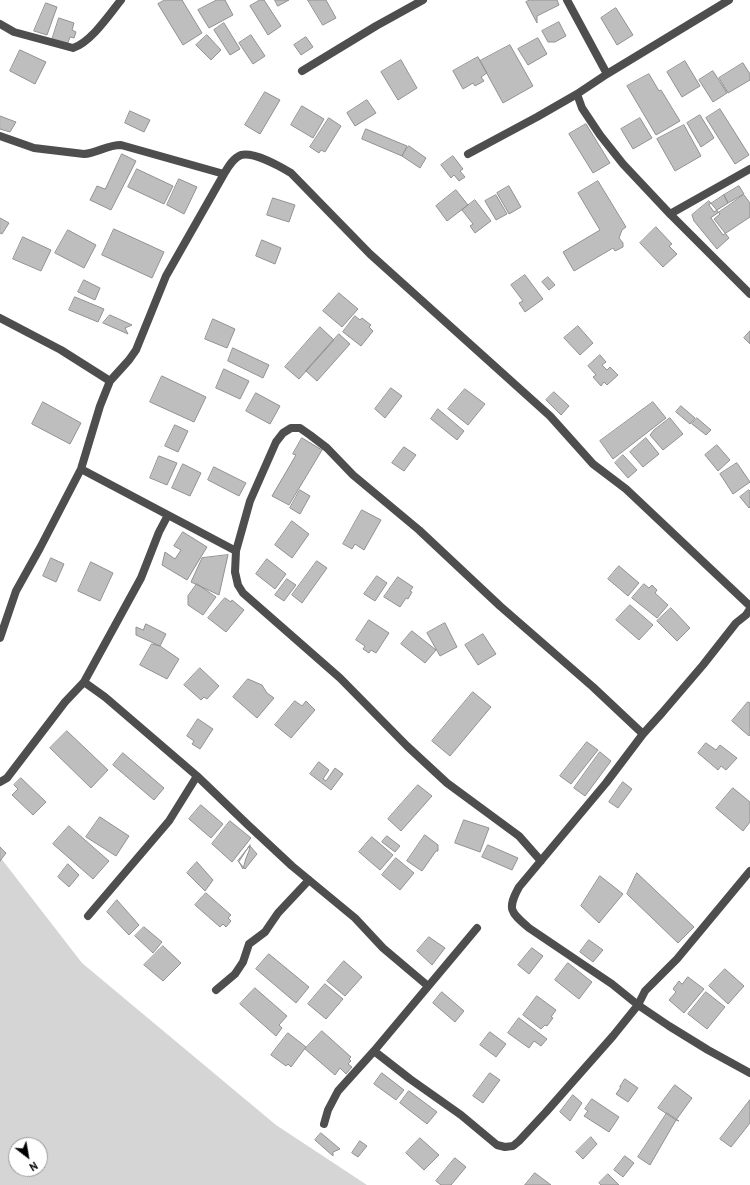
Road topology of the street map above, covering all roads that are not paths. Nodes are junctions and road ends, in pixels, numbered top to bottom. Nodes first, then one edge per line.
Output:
1 (121, 0) edge
2 (423, 0) edge
3 (567, 0) edge
4 (729, 0) edge
5 (0, 24) edge
6 (302, 71) dead end
7 (607, 74) junction
8 (577, 94) junction
9 (0, 136) edge
10 (468, 154) dead end
11 (750, 169) edge
12 (224, 174) junction
13 (670, 214) junction
14 (750, 294) edge
15 (0, 318) edge
16 (110, 381) junction
17 (81, 469) junction
18 (168, 514) junction
19 (236, 551) junction
20 (750, 606) edge
21 (750, 609) edge
22 (0, 638) edge
23 (84, 682) junction
24 (643, 734) junction
25 (197, 776) junction
26 (0, 782) edge
27 (541, 861) junction
28 (750, 871) edge
29 (309, 880) junction
30 (88, 916) dead end
31 (477, 928) dead end
32 (428, 986) junction
33 (216, 990) dead end
34 (638, 1005) junction
35 (374, 1051) junction
36 (750, 1074) edge
37 (324, 1124) dead end

1 - 5 street
2 - 6 street
3 - 7 street
4 - 7 street
7 - 8 street
8 - 10 street
8 - 13 street
9 - 12 street
11 - 13 street
12 - 16 street
12 - 20 street
13 - 14 street
15 - 16 street
16 - 17 street
17 - 18 street
17 - 22 street
18 - 19 street
18 - 23 street
19 - 24 street
19 - 27 street
21 - 24 street
23 - 25 street
23 - 26 street
24 - 27 street
25 - 29 street
25 - 30 street
27 - 34 street
28 - 34 street
29 - 32 street
29 - 33 street
31 - 32 street
32 - 35 street
34 - 35 street
34 - 36 street
35 - 37 street

